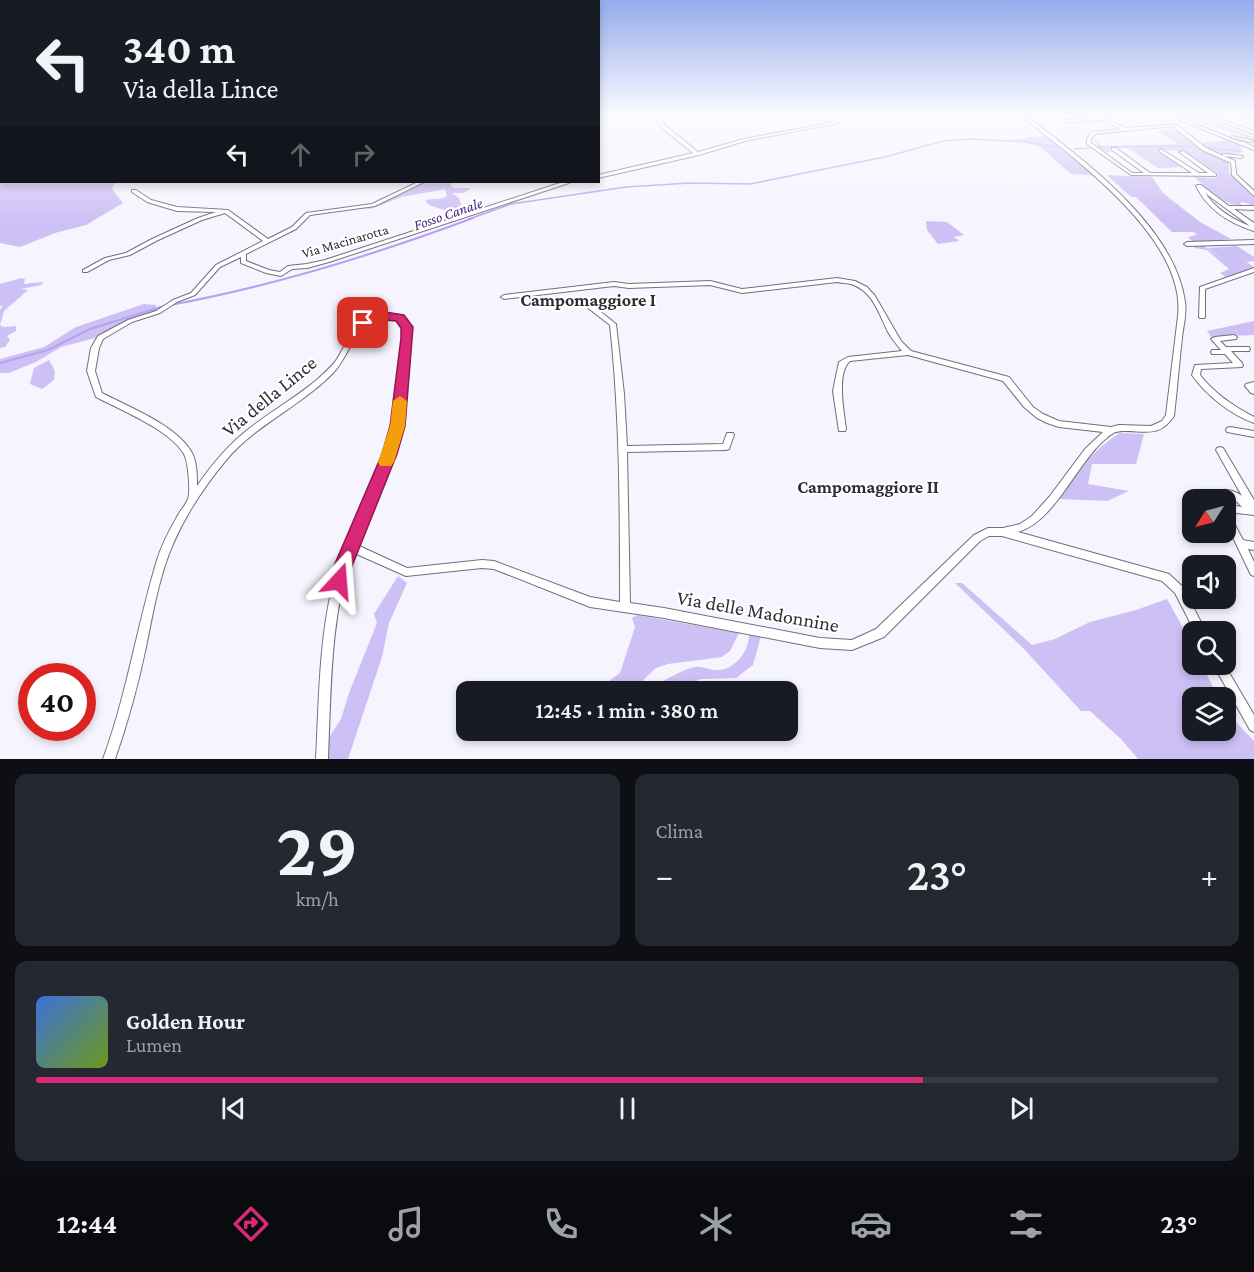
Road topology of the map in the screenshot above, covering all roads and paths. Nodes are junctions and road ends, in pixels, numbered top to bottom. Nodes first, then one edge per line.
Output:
1 (693, 150) edge
2 (709, 150) edge
3 (1066, 150) edge
4 (1097, 150) edge
5 (1116, 150) edge
6 (1161, 150) dead end
7 (1209, 151) joint
8 (1253, 151) edge
9 (1181, 152) dead end
10 (697, 154) junction
11 (1241, 157) junction
12 (1233, 162) junction
13 (1150, 175) junction
14 (1200, 176) junction
15 (600, 177) edge
16 (419, 183) edge
17 (564, 183) edge
18 (134, 191) dead end
19 (1254, 194) edge
20 (1232, 207) junction
21 (1254, 208) edge
22 (226, 211) junction
23 (1254, 221) edge
24 (1254, 227) edge
25 (267, 241) junction
26 (1254, 242) edge
27 (1187, 244) dead end
28 (241, 254) junction
29 (1254, 270) edge
30 (85, 271) dead end
31 (504, 297) dead end
32 (572, 302) dead end
33 (1202, 317) dead end
34 (1234, 337) dead end
35 (1246, 349) dead end
36 (1227, 350) junction
37 (1215, 352) dead end
38 (908, 353) junction
39 (1254, 385) edge
40 (1254, 391) edge
41 (1254, 420) edge
42 (842, 429) dead end
43 (1111, 430) junction
44 (1230, 430) dead end
45 (1254, 434) edge
46 (730, 435) dead end
47 (623, 449) junction
48 (1220, 450) dead end
49 (1236, 496) edge
50 (193, 501) junction
51 (1236, 509) edge
52 (1253, 510) edge
53 (1002, 532) junction
54 (1236, 536) edge
55 (1240, 544) junction
56 (1254, 546) edge
57 (351, 547) junction
58 (1254, 572) edge
59 (625, 606) junction
60 (1195, 621) edge
61 (1224, 675) edge
62 (1254, 726) edge
63 (109, 759) edge
64 (322, 759) edge

1 - 10 street
2 - 10 street
3 - 43 street
4 - 13 street
5 - 13 street
6 - 14 street
7 - 11 street
7 - 12 street
8 - 11 street
9 - 14 street
10 - 15 street
11 - 12 street
12 - 19 street
13 - 14 street
16 - 25 street
17 - 28 street, Via Macinarotta
18 - 22 street
20 - 21 street
20 - 23 street
20 - 24 street
20 - 24 street
22 - 25 street
22 - 30 street
25 - 28 street
26 - 27 street
28 - 50 street
29 - 33 street
31 - 38 street
32 - 47 street
34 - 36 street
35 - 36 street
36 - 37 street
36 - 41 street
38 - 42 street
38 - 43 street
39 - 40 street
43 - 53 street, Via delle Madonnine
44 - 45 street
46 - 47 street
47 - 59 street
48 - 52 street
49 - 52 street
50 - 57 street, Via della Lince
50 - 63 street, Via della Lince
51 - 52 street
53 - 59 street, Via delle Madonnine
53 - 60 street
54 - 55 street
55 - 56 street
55 - 58 street
57 - 59 street, Via delle Madonnine
57 - 64 street, Via della Lince
61 - 62 street

